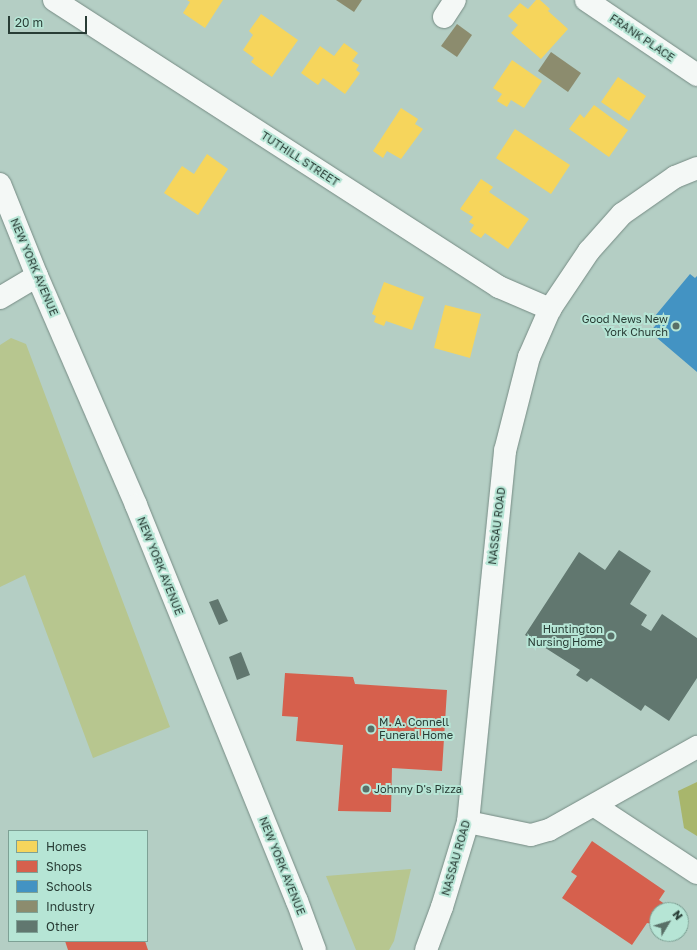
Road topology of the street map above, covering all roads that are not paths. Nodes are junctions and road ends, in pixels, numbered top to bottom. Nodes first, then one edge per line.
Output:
1 (54, 0) edge
2 (586, 0) edge
3 (697, 75) edge
4 (697, 168) edge
5 (0, 184) edge
6 (37, 276) junction
7 (0, 298) edge
8 (550, 309) junction
9 (697, 747) edge
10 (595, 806) junction
11 (468, 822) junction
12 (697, 873) edge
13 (315, 950) edge
14 (426, 950) edge

1 - 8 main road, TUTHILL STREET
2 - 3 main road, FRANK PLACE
4 - 8 main road, NASSAU ROAD
5 - 6 main road, NEW YORK AVENUE
6 - 7 main road
6 - 13 main road, NEW YORK AVENUE
8 - 11 main road, NASSAU ROAD
9 - 10 main road
10 - 11 main road
10 - 12 main road
11 - 14 main road, NASSAU ROAD

